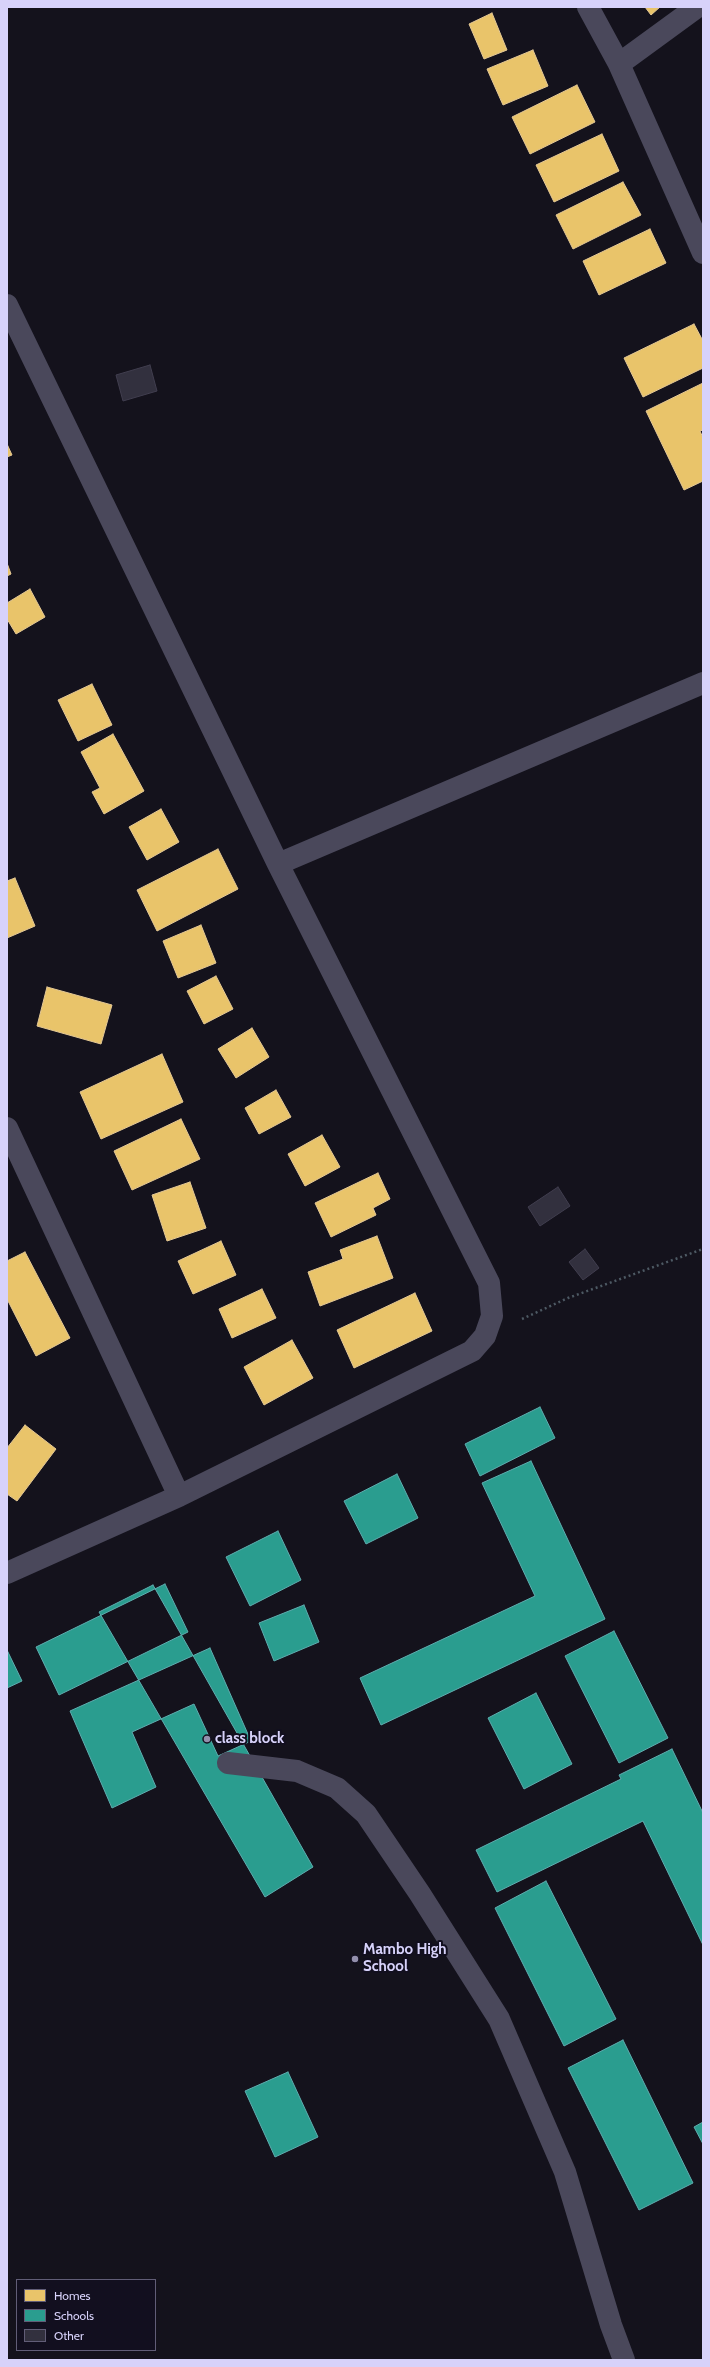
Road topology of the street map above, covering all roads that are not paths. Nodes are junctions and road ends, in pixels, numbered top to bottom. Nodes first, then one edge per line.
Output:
1 (588, 7) edge
2 (697, 7) edge
3 (619, 64) junction
4 (703, 253) edge
5 (7, 305) edge
6 (703, 683) edge
7 (278, 864) junction
8 (7, 1128) edge
9 (12, 1151) edge
10 (180, 1496) junction
11 (7, 1574) edge
12 (228, 1763) dead end
13 (624, 2360) edge

1 - 3 street
2 - 3 street
3 - 4 street
5 - 7 street
6 - 7 street
7 - 10 street
8 - 9 street
9 - 10 street
10 - 11 street
12 - 13 street

